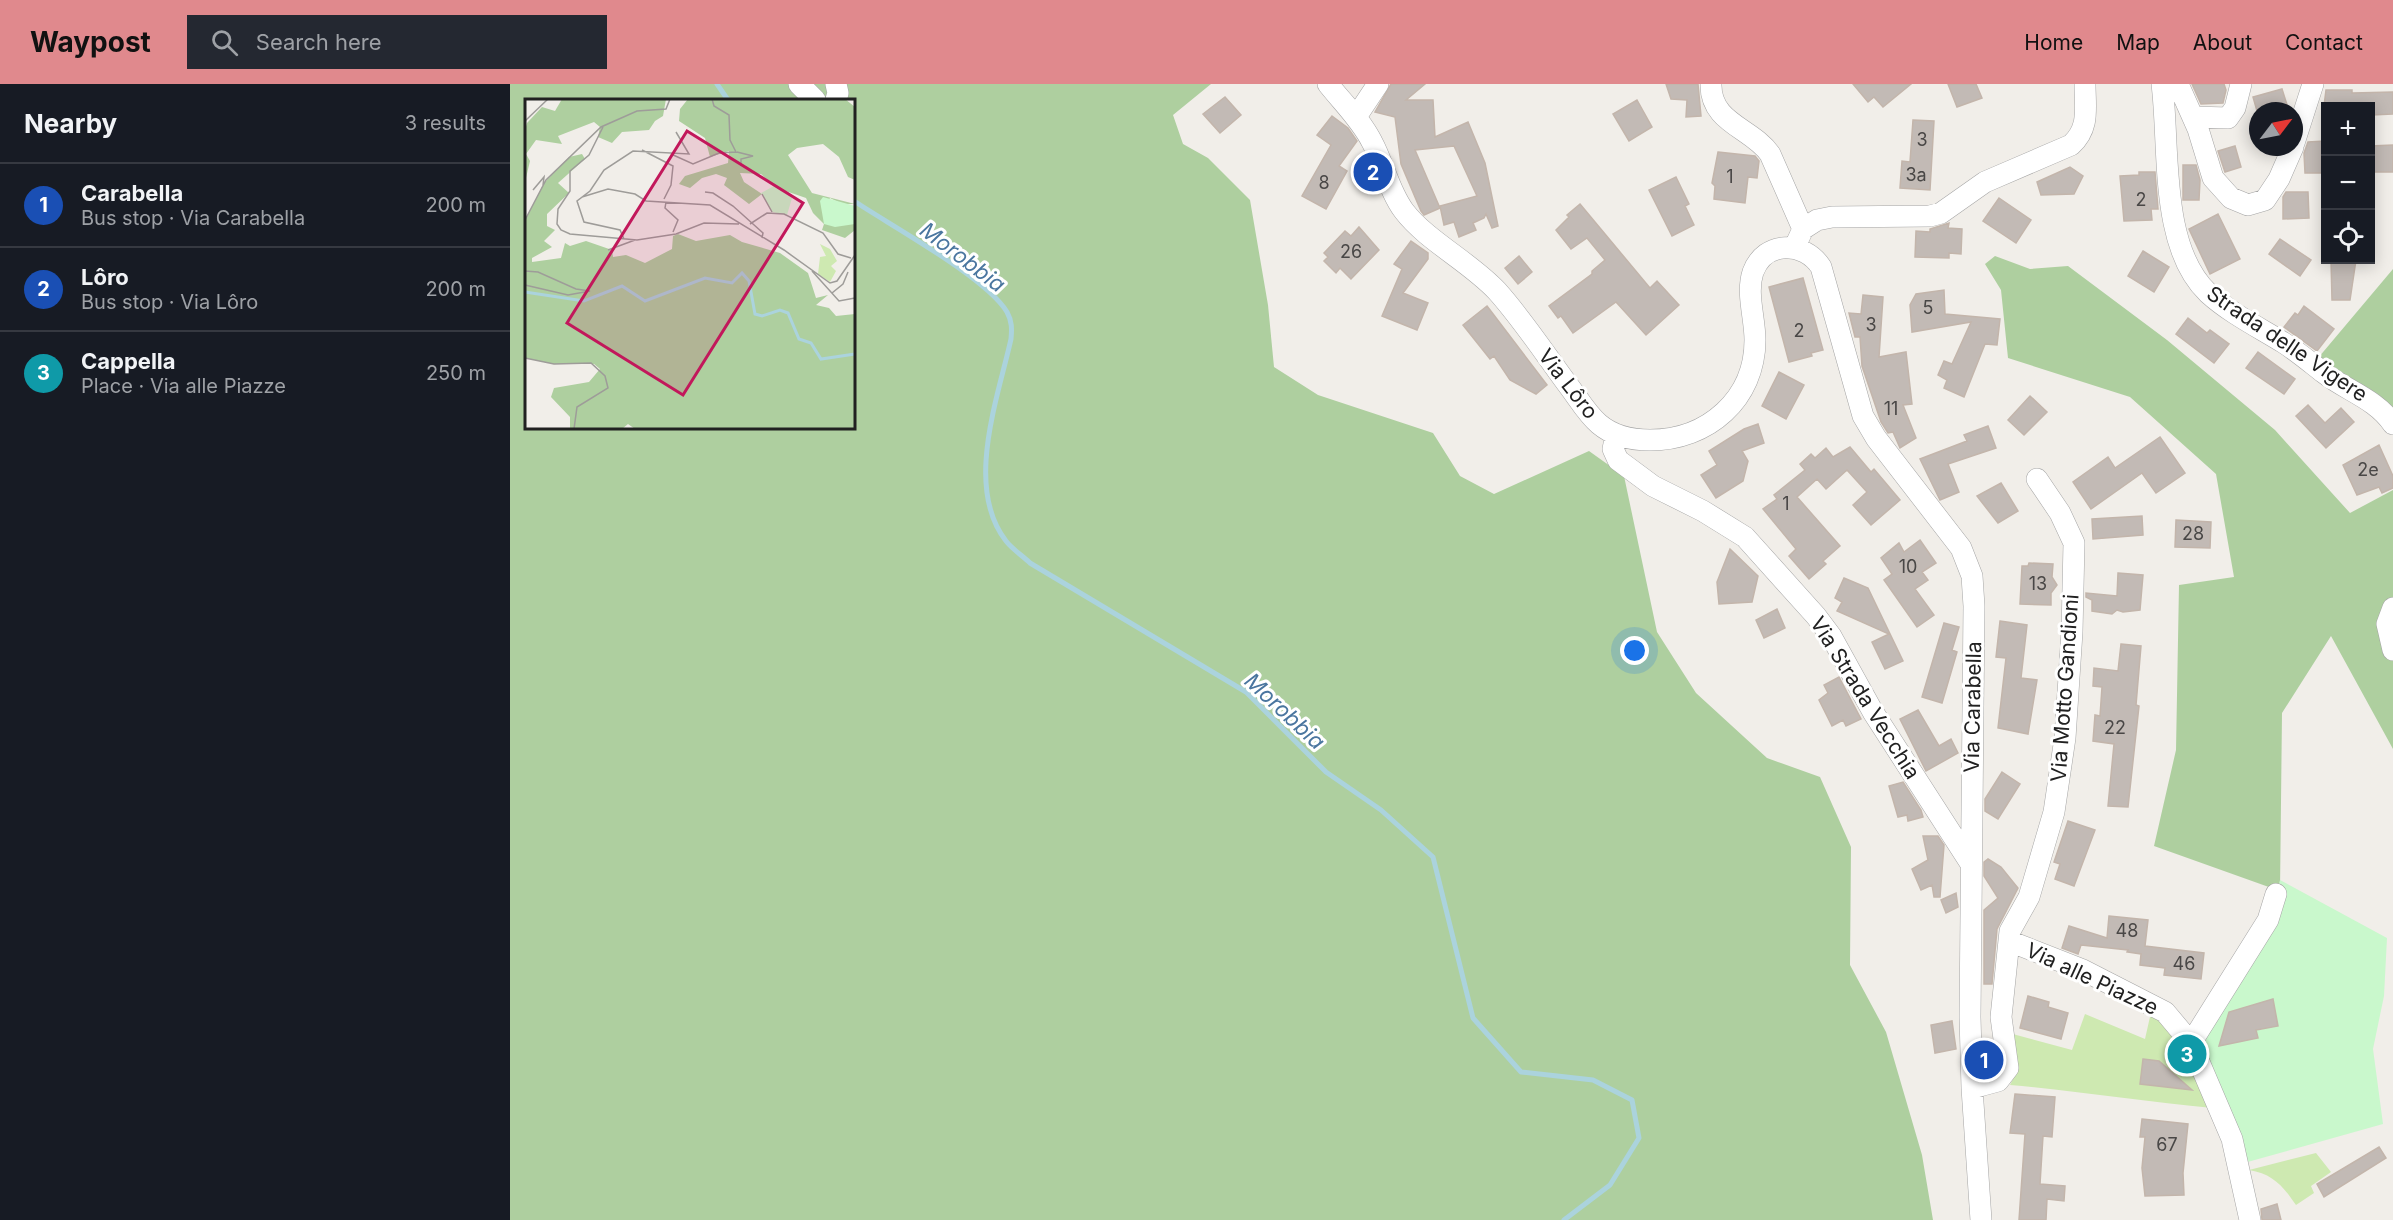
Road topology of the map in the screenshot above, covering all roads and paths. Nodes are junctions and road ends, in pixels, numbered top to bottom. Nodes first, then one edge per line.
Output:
1 (799, 84) edge
2 (836, 84) edge
3 (1328, 84) edge
4 (1378, 84) edge
5 (1711, 84) edge
6 (2085, 84) edge
7 (2162, 84) edge
8 (2178, 84) edge
9 (2241, 84) edge
10 (2313, 84) edge
11 (814, 99) edge
12 (836, 99) edge
13 (2303, 115) edge
14 (1356, 117) junction
15 (2193, 117) junction
16 (2289, 156) edge
17 (1799, 239) junction
18 (2393, 424) edge
19 (1616, 435) junction
20 (2037, 479) dead end
21 (2393, 608) edge
22 (2393, 650) edge
23 (1971, 864) junction
24 (2276, 894) dead end
25 (2009, 941) junction
26 (2191, 1043) junction
27 (1972, 1089) junction
28 (1981, 1220) edge
29 (2250, 1220) edge

1 - 11 street
2 - 12 street
3 - 14 street, Via Lôro
4 - 14 street
5 - 17 street
6 - 17 street, Via Lôro
7 - 18 street, Strada delle Vigere
8 - 15 street
9 - 15 street
10 - 13 street
14 - 19 street, Via Lôro
15 - 16 street
17 - 19 street, Via Lôro
17 - 23 street, Via Carabella
19 - 23 street, Via Strada Vecchia
20 - 25 street, Via Motto Gandioni
21 - 22 street
23 - 27 street, Via Carabella
24 - 26 street
25 - 26 street, Via alle Piazze
25 - 27 street, Via Motto Gandioni
26 - 29 street, Via alle Piazze
27 - 28 street, Via Carabella

